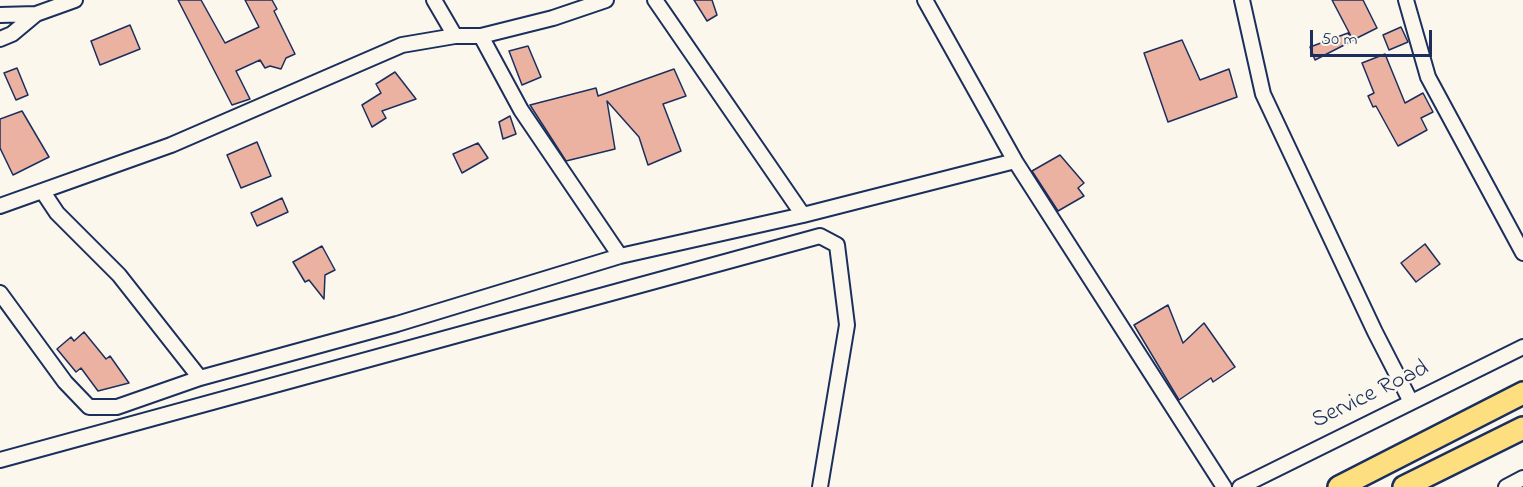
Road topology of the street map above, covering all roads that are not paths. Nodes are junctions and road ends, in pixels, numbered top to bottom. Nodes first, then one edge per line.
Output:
1 (75, 0) edge
2 (434, 0) edge
3 (606, 0) edge
4 (655, 0) edge
5 (925, 0) edge
6 (1242, 0) edge
7 (1406, 0) edge
8 (3, 14) edge
9 (36, 14) junction
10 (455, 36) junction
11 (481, 36) junction
12 (6, 37) edge
13 (1015, 161) junction
14 (44, 192) junction
15 (0, 206) edge
16 (803, 215) junction
17 (1523, 253) edge
18 (620, 256) junction
19 (0, 292) edge
20 (1523, 347) edge
21 (200, 378) junction
22 (1523, 393) edge
23 (1411, 402) junction
24 (1523, 428) edge
25 (0, 460) edge
26 (1523, 478) edge
27 (820, 487) edge
28 (1224, 487) edge
29 (1240, 487) edge
30 (1339, 487) edge
31 (1404, 487) edge
32 (1506, 487) edge

1 - 9 street
2 - 10 street
3 - 11 street
4 - 16 street
5 - 13 street
6 - 23 street
7 - 17 street
8 - 9 street
8 - 12 street
9 - 12 street
10 - 11 street
10 - 14 street
11 - 18 street
13 - 16 street
13 - 28 street
14 - 15 street
14 - 21 street
16 - 18 street
18 - 21 street
19 - 21 street
20 - 23 street, Service Road
22 - 30 main road
23 - 29 street, Service Road
24 - 31 main road
25 - 27 street
26 - 32 street

